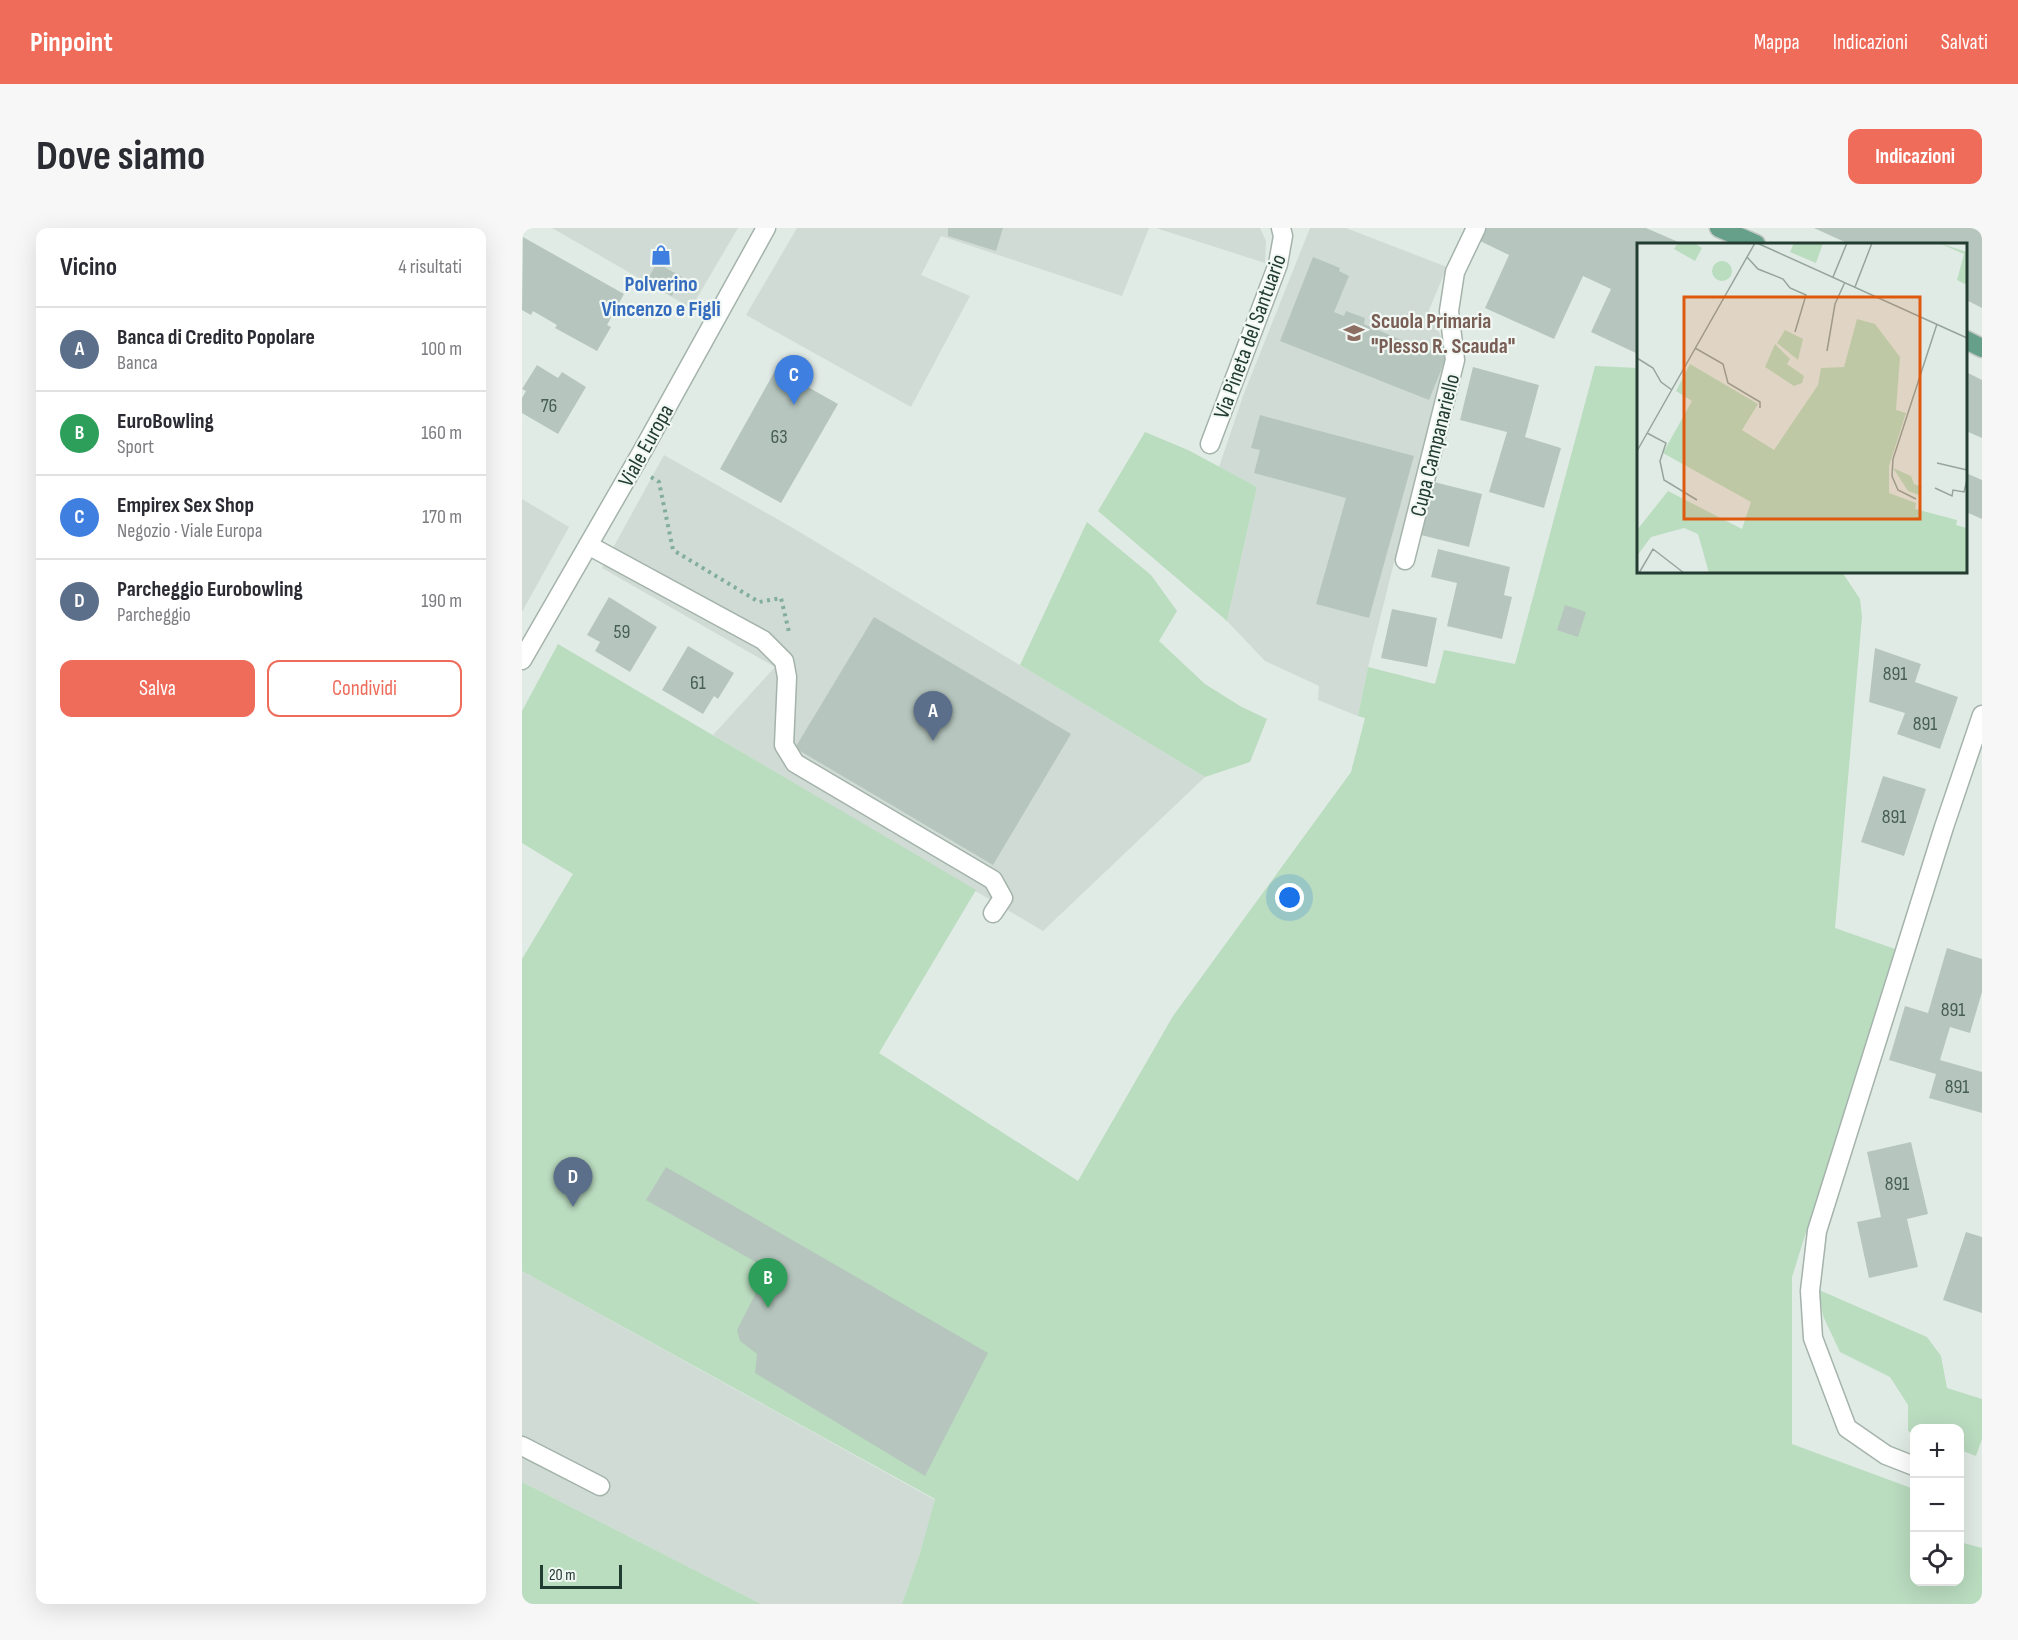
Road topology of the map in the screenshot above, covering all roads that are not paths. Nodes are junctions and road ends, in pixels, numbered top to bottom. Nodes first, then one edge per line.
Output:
1 (766, 228) edge
2 (1281, 228) edge
3 (1476, 228) edge
4 (1719, 228) edge
5 (1754, 243) edge
6 (1967, 341) edge
7 (1982, 348) edge
8 (1210, 444) dead end
9 (588, 545) junction
10 (1405, 560) dead end
11 (522, 660) edge
12 (1982, 715) edge
13 (993, 914) dead end
14 (522, 1446) edge
15 (1910, 1464) edge
16 (600, 1486) dead end

1 - 9 street, Viale Europa
2 - 8 street, Via Pineta del Santuario
3 - 10 street, Cupa Campanariello
4 - 5 main road
6 - 7 main road
9 - 11 street, Viale Europa
9 - 13 street
12 - 15 street
14 - 16 street

